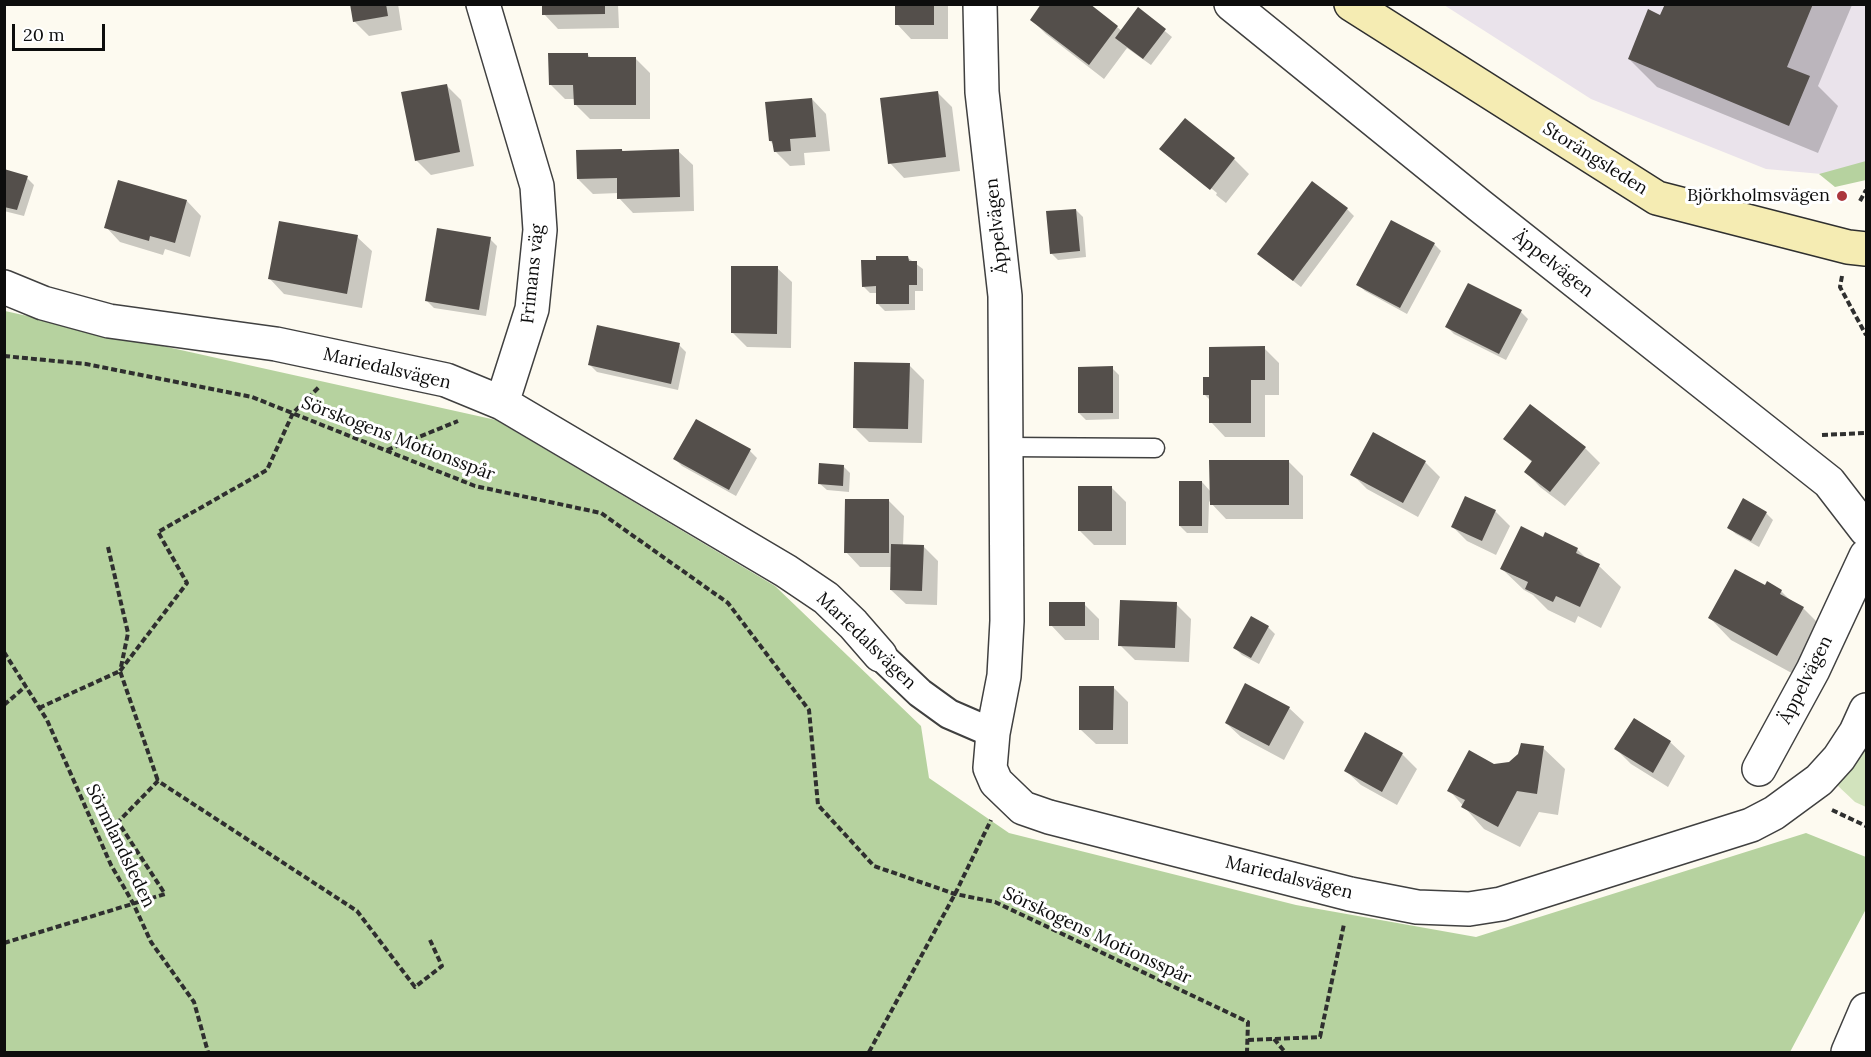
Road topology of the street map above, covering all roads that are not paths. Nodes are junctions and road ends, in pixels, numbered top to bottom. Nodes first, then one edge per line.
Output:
1 (483, 4) edge
2 (980, 4) edge
3 (1231, 4) edge
4 (1351, 4) edge
5 (1857, 248) edge
6 (4, 287) edge
7 (502, 403) junction
8 (1007, 447) junction
9 (1155, 448) dead end
10 (1866, 530) edge
11 (1866, 556) edge
12 (880, 655) joint
13 (1866, 710) edge
14 (993, 733) junction
15 (1759, 769) dead end
16 (1866, 1010) edge
17 (1848, 1053) edge

1 - 7 street, Frimans väg
2 - 8 street, Äppelvägen
3 - 10 street, Äppelvägen
4 - 5 main road, Storängsleden
6 - 7 street, Mariedalsvägen
7 - 12 street, Mariedalsvägen
8 - 9 lane
8 - 14 street, Äppelvägen
11 - 15 street, Äppelvägen
12 - 14 street, Mariedalsvägen
13 - 14 street, Mariedalsvägen
16 - 17 street

